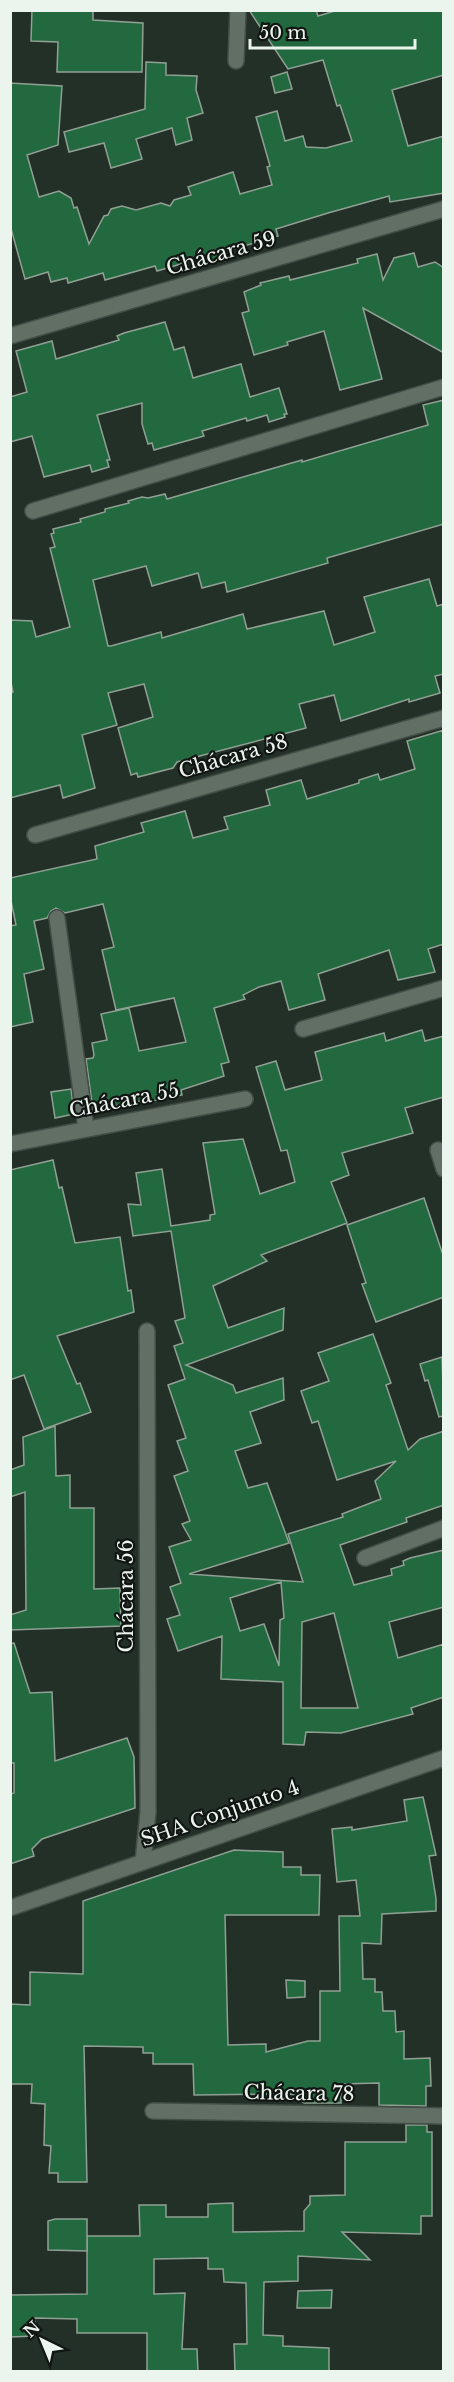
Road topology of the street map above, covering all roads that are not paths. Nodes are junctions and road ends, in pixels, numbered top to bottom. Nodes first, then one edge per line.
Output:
1 (238, 10) edge
2 (236, 61) dead end
3 (444, 209) edge
4 (10, 336) edge
5 (444, 387) edge
6 (33, 511) dead end
7 (444, 718) edge
8 (35, 835) dead end
9 (57, 918) dead end
10 (444, 988) edge
11 (303, 1029) dead end
12 (245, 1099) dead end
13 (86, 1128) junction
14 (10, 1144) edge
15 (438, 1150) dead end
16 (444, 1169) edge
17 (147, 1331) dead end
18 (444, 1528) edge
19 (365, 1558) dead end
20 (444, 1758) edge
21 (144, 1862) junction
22 (10, 1908) edge
23 (153, 2111) dead end
24 (444, 2116) edge

1 - 2 street
3 - 4 street, Chácara 59
5 - 6 street
7 - 8 street, Chácara 58
9 - 13 street
10 - 11 street
12 - 13 street, Chácara 55
13 - 14 street, Chácara 55
15 - 16 street
17 - 21 street, Chácara 56
18 - 19 street
20 - 21 street, SHA Conjunto 4
21 - 22 street, SHA Conjunto 4
23 - 24 street, Chácara 78

